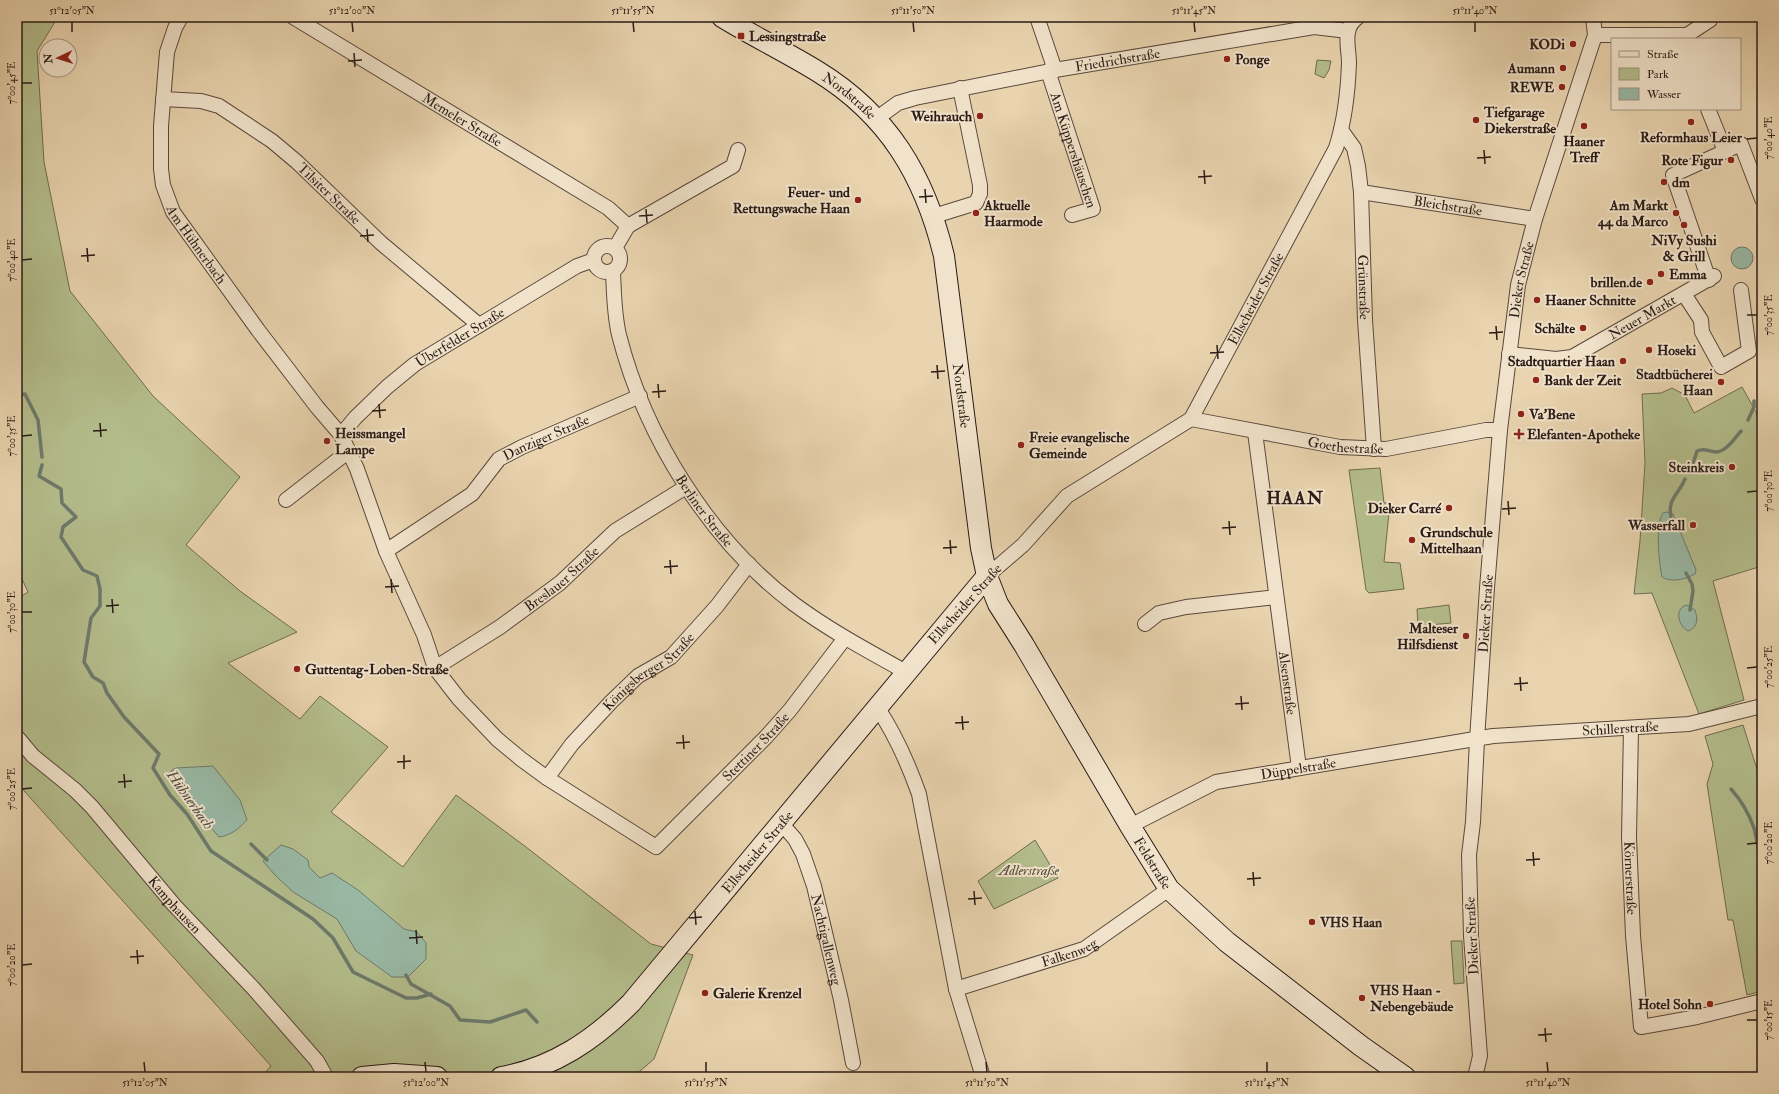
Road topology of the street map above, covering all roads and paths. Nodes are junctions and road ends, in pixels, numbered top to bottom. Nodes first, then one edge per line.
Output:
1 (181, 17) edge
2 (293, 17) edge
3 (722, 17) edge
4 (1037, 17) edge
5 (1358, 17) edge
6 (1593, 17) edge
7 (1710, 20) dead end
8 (1348, 31) junction
9 (1595, 35) junction
10 (1687, 37) edge
11 (1051, 71) junction
12 (960, 88) junction
13 (163, 99) junction
14 (1708, 110) edge
15 (876, 119) junction
16 (1341, 130) junction
17 (738, 150) dead end
18 (1725, 151) junction
19 (1361, 192) junction
20 (1762, 199) edge
21 (1072, 215) dead end
22 (934, 216) junction
23 (1535, 219) junction
24 (628, 226) junction
25 (615, 248) junction
26 (594, 260) junction
27 (612, 272) junction
28 (1741, 290) dead end
29 (1684, 294) junction
30 (478, 325) junction
31 (1509, 354) junction
32 (640, 396) junction
33 (1191, 419) junction
34 (1500, 430) junction
35 (1255, 432) junction
36 (341, 435) junction
37 (1374, 449) junction
38 (349, 451) junction
39 (686, 486) junction
40 (286, 500) dead end
41 (386, 551) junction
42 (749, 564) junction
43 (987, 576) junction
44 (1276, 597) junction
45 (1145, 624) dead end
46 (845, 638) junction
47 (435, 668) junction
48 (906, 672) junction
49 (1762, 706) edge
50 (877, 707) junction
51 (1631, 728) junction
52 (17, 737) edge
53 (1477, 740) junction
54 (1299, 768) junction
55 (547, 778) junction
56 (781, 824) junction
57 (1130, 826) junction
58 (1169, 889) junction
59 (956, 989) junction
60 (1762, 1002) edge
61 (853, 1063) dead end
62 (326, 1077) edge
63 (362, 1077) edge
64 (437, 1077) edge
65 (501, 1077) edge
66 (983, 1077) edge
67 (1405, 1077) edge
68 (1475, 1077) edge

1 - 13 street, Am Hühnerbach
2 - 24 street, Memeler Straße
3 - 15 street, Nordstraße
4 - 11 street
5 - 8 street
6 - 9 street, Dieker Straße
7 - 10 street
8 - 11 street, Friedrichstraße
8 - 16 street, Ellscheider Straße
9 - 10 street
9 - 23 street, Dieker Straße
11 - 12 street, Friedrichstraße
11 - 21 street, Am Küppershäuschen
12 - 15 street, Friedrichstraße
12 - 22 street
13 - 30 street, Tilsiter Straße
13 - 36 street, Am Hühnerbach
14 - 18 street
15 - 22 street, Nordstraße
16 - 19 street, Grünstraße
16 - 33 street, Ellscheider Straße
17 - 24 street
18 - 20 street, Neuer Markt
18 - 29 street, Neuer Markt
19 - 23 street, Bleichstraße
19 - 37 street, Grünstraße
22 - 43 street, Nordstraße
23 - 31 street, Dieker Straße
24 - 25 street
25 - 26 street
25 - 27 street
26 - 27 street
26 - 30 street, Überfelder Straße
27 - 32 street, Berliner Straße
28 - 29 street, Neuer Markt
29 - 31 street, Neuer Markt
30 - 36 street, Überfelder Straße
31 - 34 street, Dieker Straße
32 - 39 street, Berliner Straße
32 - 41 street, Danziger Straße
33 - 35 street, Goethestraße
33 - 43 street, Ellscheider Straße
34 - 37 street, Goethestraße
34 - 53 street, Dieker Straße
35 - 37 street, Goethestraße
35 - 44 street, Alsenstraße
36 - 38 street
38 - 40 street
38 - 41 street
39 - 42 street, Berliner Straße
39 - 47 street, Breslauer Straße
41 - 47 street
42 - 46 street, Berliner Straße
42 - 55 street, Königsberger Straße
43 - 48 street, Ellscheider Straße
43 - 57 street, Feldstraße
44 - 45 street
44 - 54 street, Alsenstraße
46 - 48 street, Berliner Straße
46 - 55 street, Stettiner Straße
47 - 55 street
48 - 50 street, Ellscheider Straße
49 - 51 street, Schillerstraße
50 - 56 street, Ellscheider Straße
50 - 59 street
51 - 53 street, Schillerstraße
51 - 60 street, Körnerstraße
52 - 62 street, Kamphausen
53 - 54 street, Düppelstraße
53 - 68 street, Dieker Straße
54 - 57 street, Düppelstraße
56 - 61 street, Nachtigallenweg
56 - 65 street, Ellscheider Straße
57 - 58 street, Feldstraße
58 - 59 street, Falkenweg
58 - 67 street, Feldstraße
59 - 66 street
63 - 64 street

